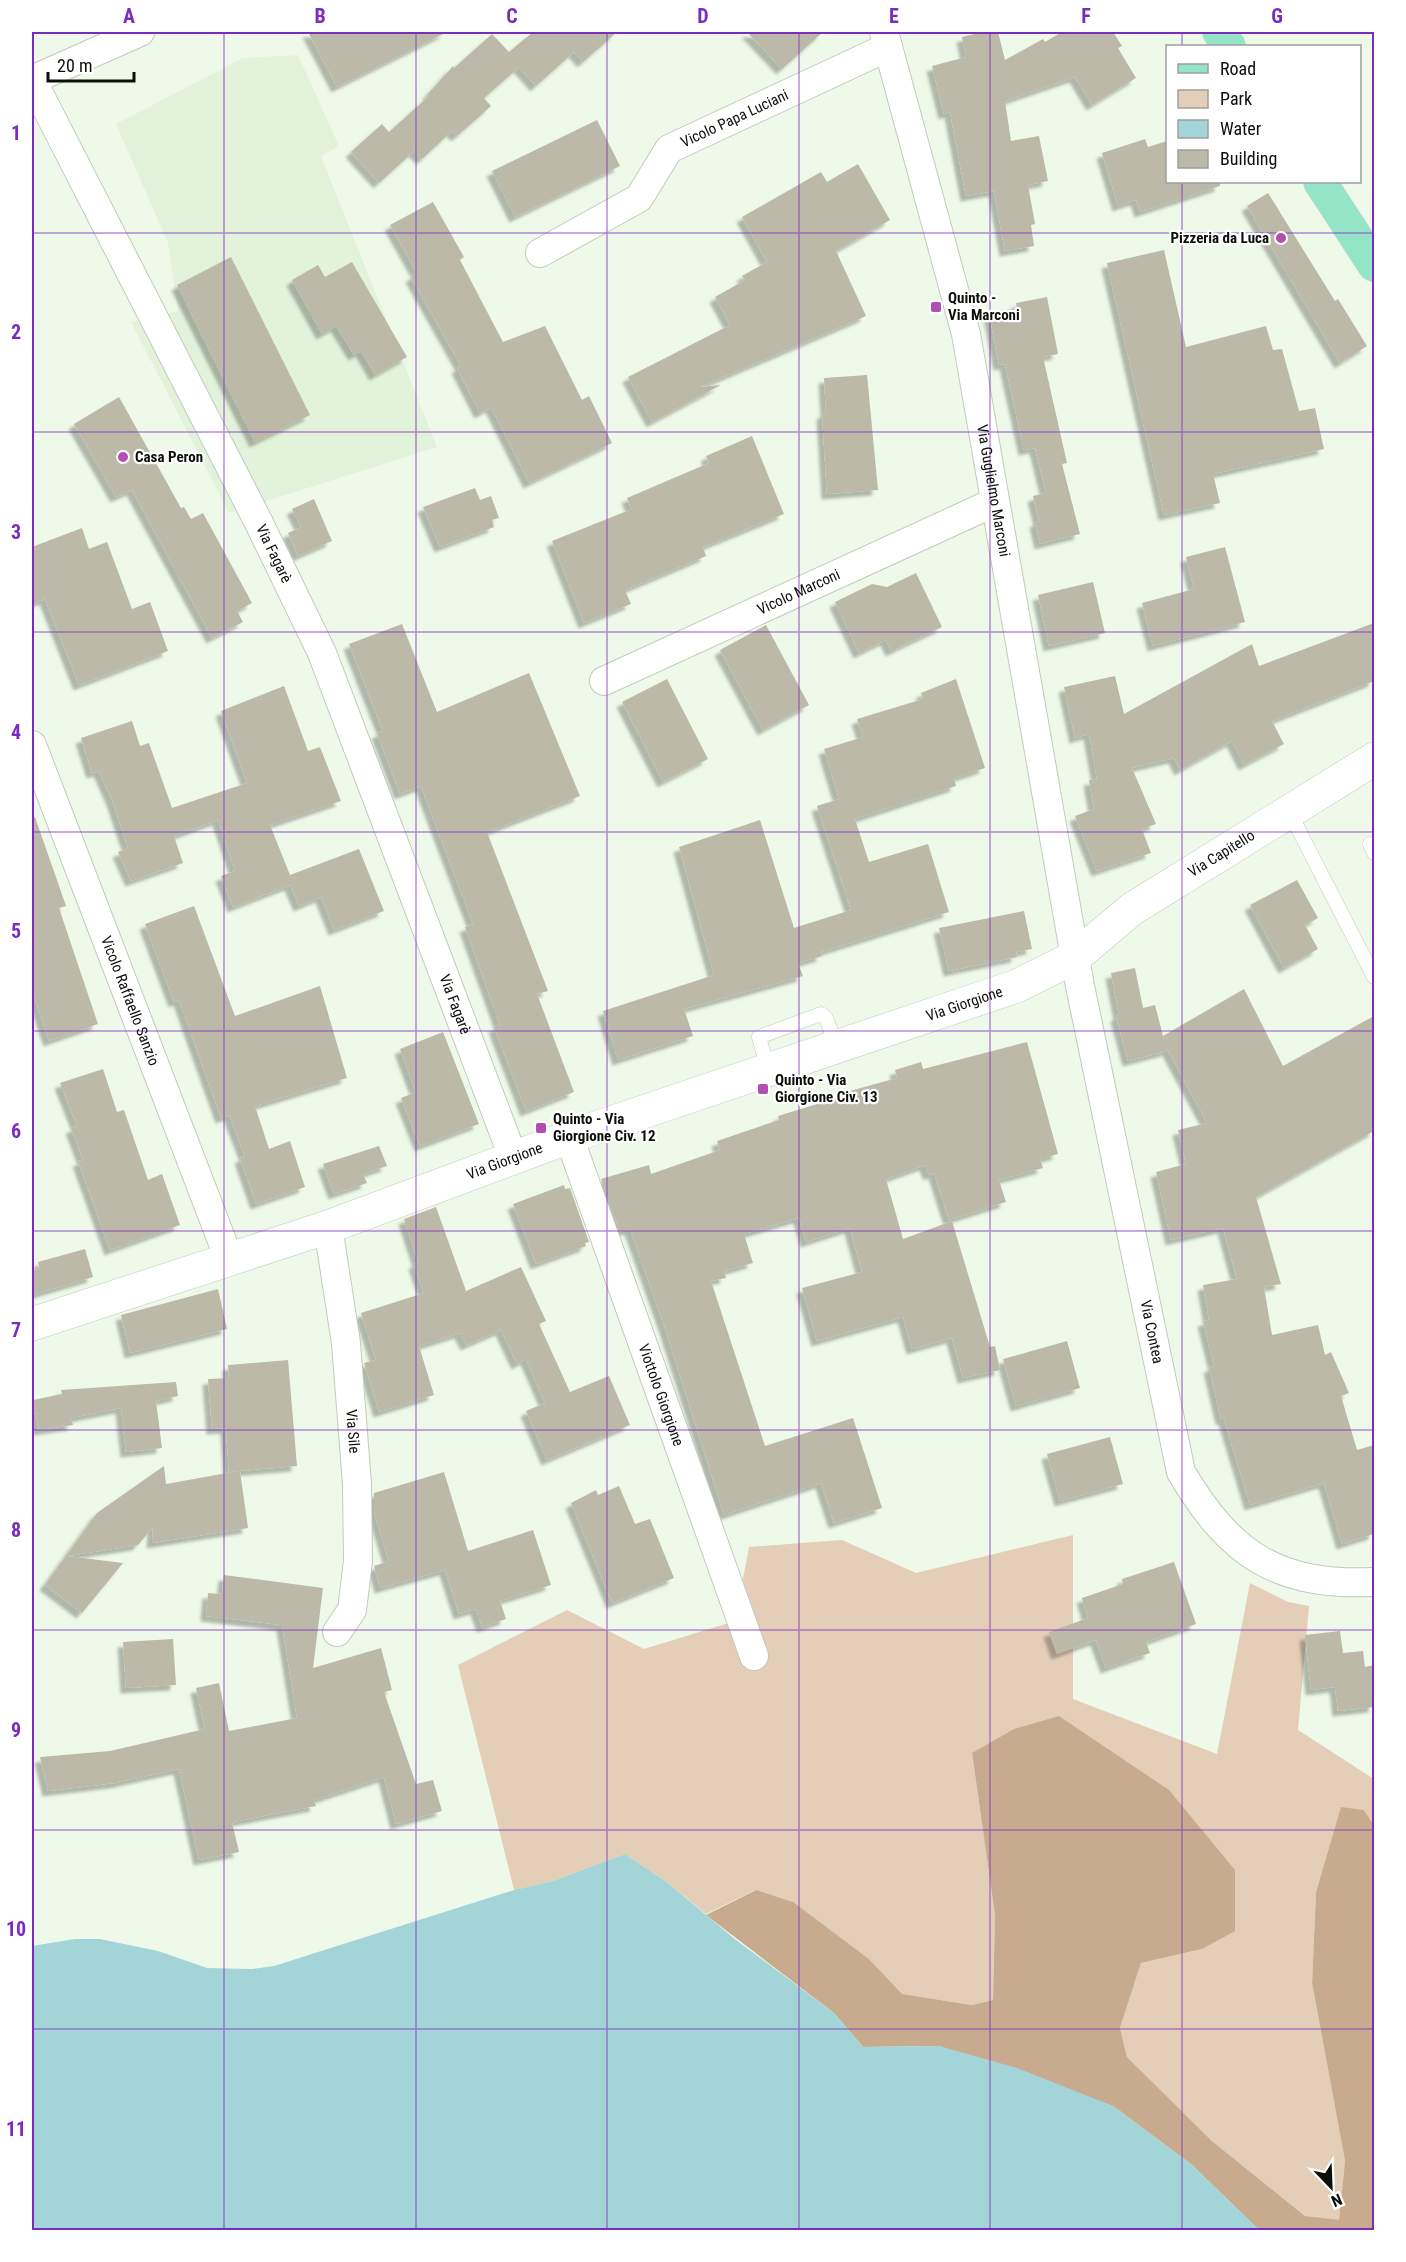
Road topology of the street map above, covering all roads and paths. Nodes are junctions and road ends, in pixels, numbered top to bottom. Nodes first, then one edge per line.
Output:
1 (140, 32) edge
2 (1218, 32) edge
3 (886, 39) edge
4 (1228, 45) edge
5 (32, 80) edge
6 (1321, 183) edge
7 (540, 253) dead end
8 (1374, 265) edge
9 (995, 502) junction
10 (604, 681) dead end
11 (32, 745) edge
12 (1374, 759) edge
13 (1289, 810) junction
14 (1075, 957) junction
15 (1374, 977) edge
16 (569, 1137) junction
17 (513, 1157) junction
18 (328, 1227) junction
19 (229, 1259) junction
20 (32, 1324) edge
21 (1374, 1582) edge
22 (336, 1632) dead end
23 (754, 1656) dead end

1 - 5 street, Via Fagarè
2 - 4 main road
3 - 7 street, Vicolo Papa Luciani
3 - 9 street, Via Guglielmo Marconi
5 - 17 street, Via Fagarè
6 - 8 main road
9 - 10 street, Vicolo Marconi
9 - 14 street, Via Guglielmo Marconi
11 - 19 street, Vicolo Raffaello Sanzio
12 - 13 street, Via Capitello
13 - 14 street, Via Capitello
13 - 15 lane
14 - 16 street, Via Giorgione
14 - 21 street, Via Contea
16 - 17 street, Via Giorgione
16 - 23 street, Viottolo Giorgione
17 - 18 street, Via Giorgione
18 - 19 street, Via Giorgione
18 - 22 street, Via Sile
19 - 20 street, Via Giorgione

